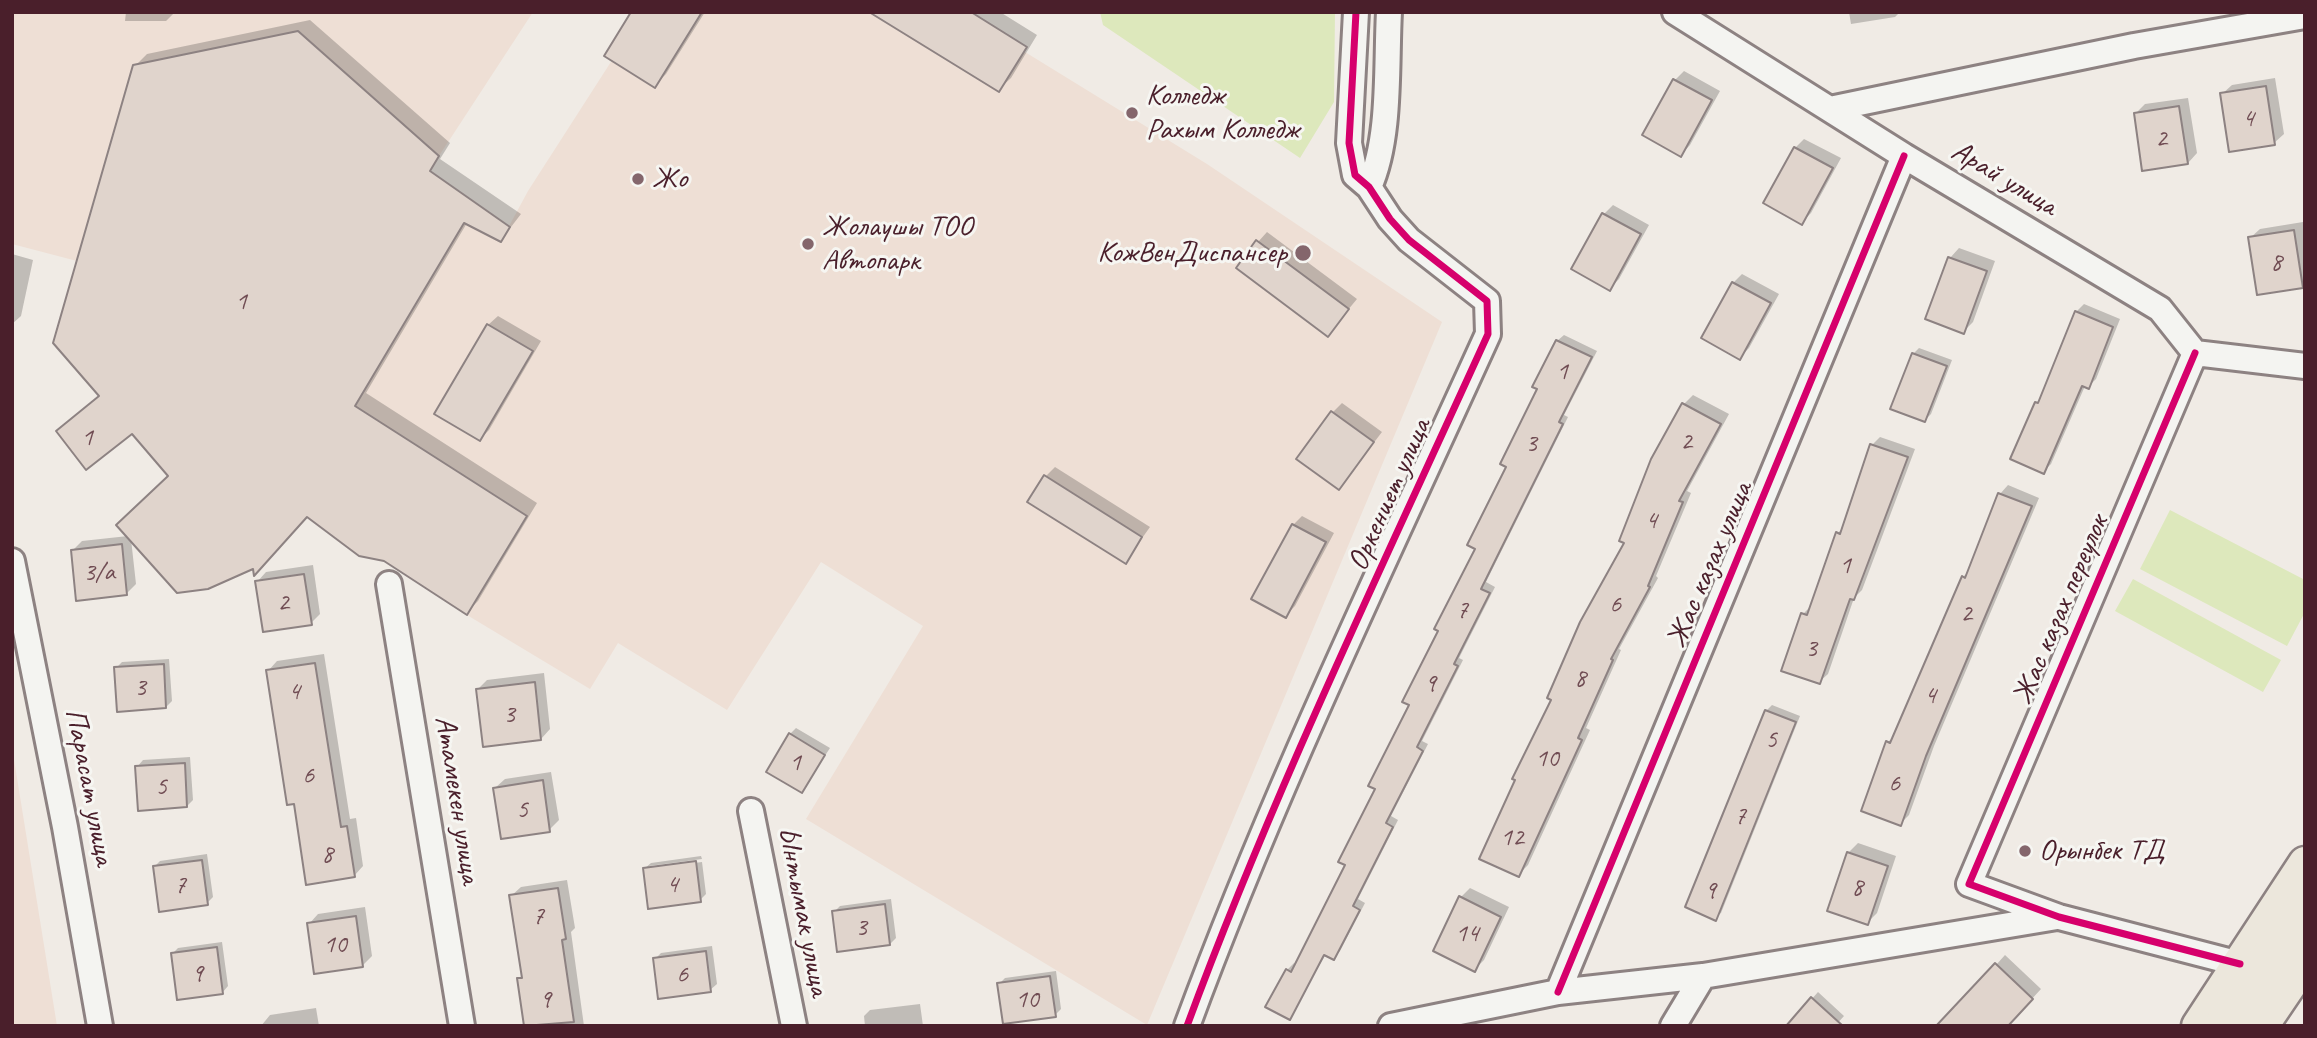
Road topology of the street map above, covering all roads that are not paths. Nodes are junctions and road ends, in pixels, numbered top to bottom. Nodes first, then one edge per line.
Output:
1 (1356, 12) edge
2 (1389, 12) edge
3 (1675, 12) edge
4 (2305, 16) edge
5 (1830, 109) junction
6 (1905, 156) junction
7 (1369, 187) junction
8 (2195, 353) junction
9 (2305, 366) edge
10 (12, 561) edge
11 (389, 584) dead end
12 (751, 811) dead end
13 (2305, 863) edge
14 (2305, 905) edge
15 (2059, 917) junction
16 (2305, 958) edge
17 (2240, 964) junction
18 (1703, 976) junction
19 (1558, 992) junction
20 (100, 1026) edge
21 (461, 1026) edge
22 (794, 1026) edge
23 (1187, 1026) edge
24 (1391, 1026) edge
25 (1673, 1026) edge
26 (2198, 1026) edge
27 (2223, 1026) edge
28 (2259, 1026) edge

1 - 7 street, Оркениет улица
2 - 7 street
3 - 5 street, Арай улица
4 - 5 street
5 - 6 street, Арай улица
6 - 8 street, Арай улица
6 - 19 street, Жас казах улица
7 - 23 street, Оркениет улица
8 - 9 street
8 - 15 street, Жас казах переулок
10 - 20 street, Парасат улица
11 - 21 street, Атамекен улица
12 - 22 street, Ынтымак улица
13 - 17 main road
14 - 27 highway
15 - 17 street
15 - 18 street
16 - 28 highway
17 - 26 main road
18 - 19 street
18 - 25 street
19 - 24 street

